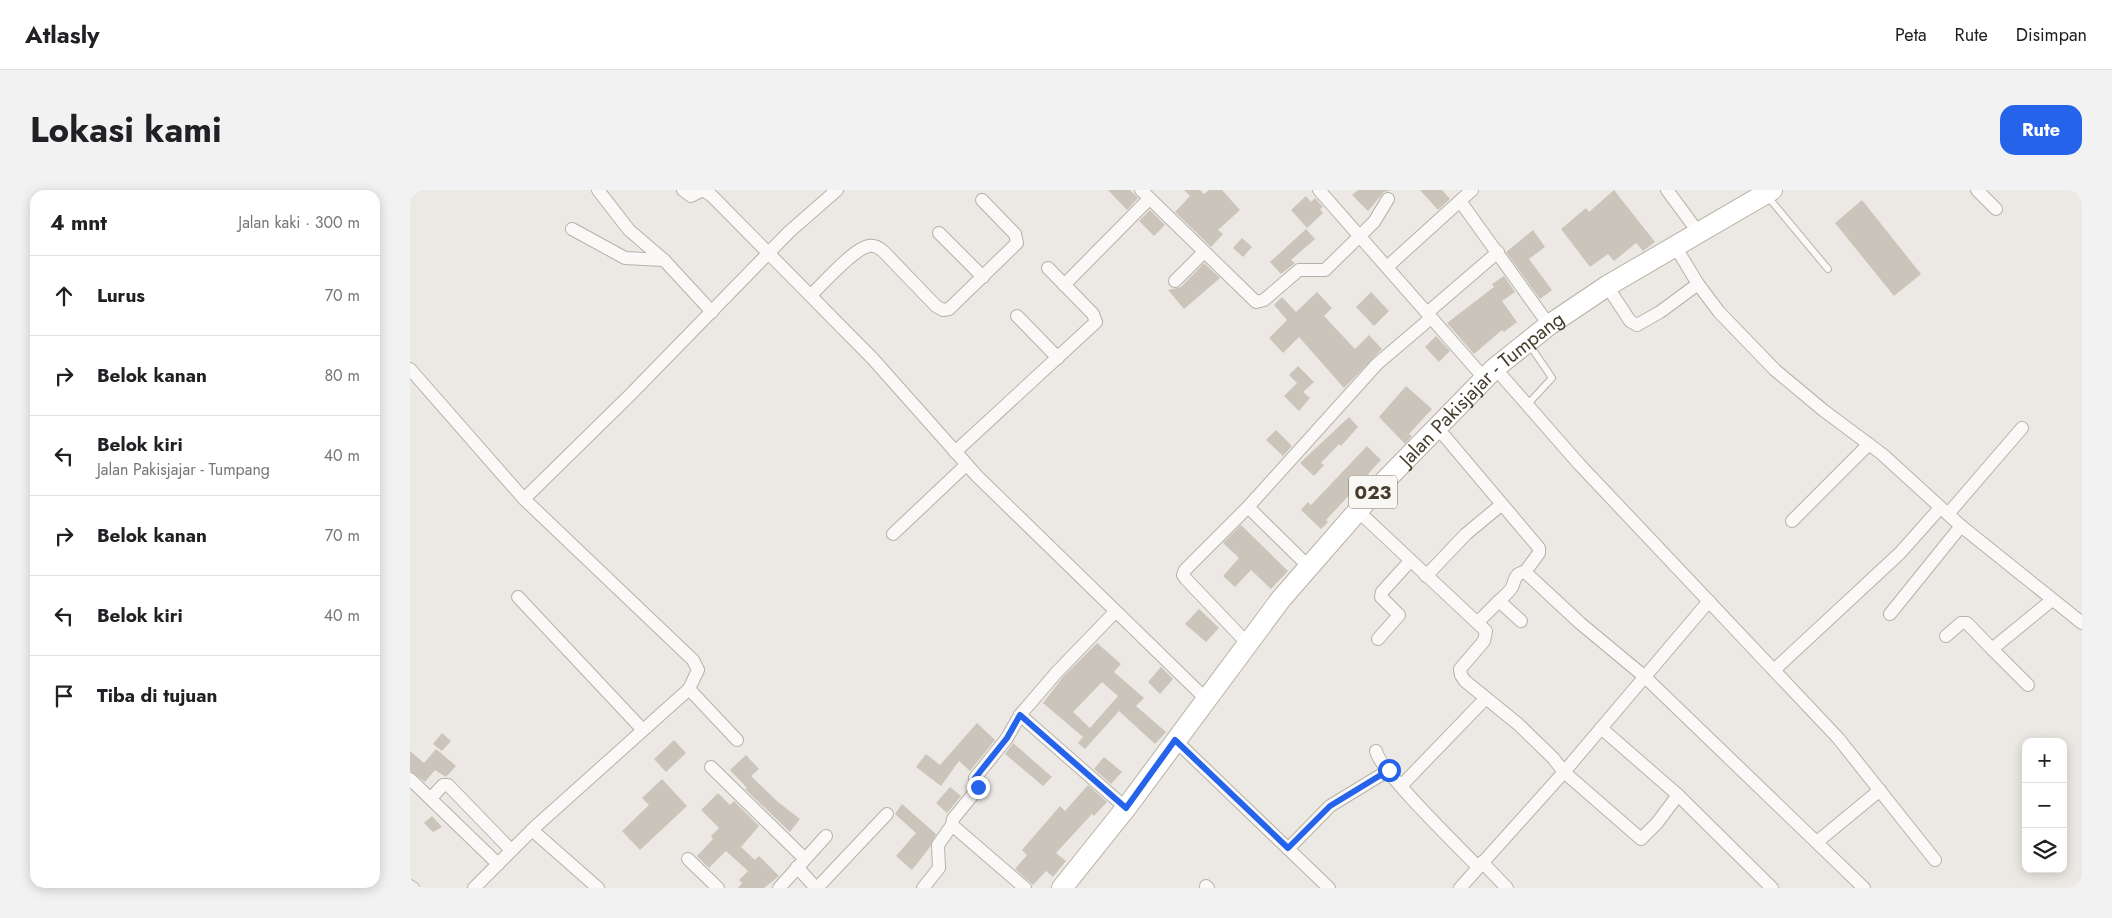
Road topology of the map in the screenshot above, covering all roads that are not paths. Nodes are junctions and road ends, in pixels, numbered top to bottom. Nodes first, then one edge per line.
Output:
1 (598, 190) edge
2 (683, 190) edge
3 (837, 190) edge
4 (1318, 190) edge
5 (1472, 190) edge
6 (1667, 190) edge
7 (1976, 190) edge
8 (1769, 192) edge
9 (1145, 194) edge
10 (1388, 198) dead end
11 (982, 200) dead end
12 (1460, 201) junction
13 (1996, 209) dead end
14 (572, 229) dead end
15 (1698, 232) junction
16 (939, 233) dead end
17 (1358, 237) junction
18 (1675, 246) junction
19 (1203, 252) junction
20 (1498, 252) junction
21 (769, 254) junction
22 (664, 260) junction
23 (1387, 267) junction
24 (1048, 268) dead end
25 (1828, 269) dead end
26 (983, 277) junction
27 (1175, 281) dead end
28 (1698, 284) junction
29 (1064, 285) junction
30 (1607, 286) junction
31 (811, 295) junction
32 (712, 312) junction
33 (1429, 315) junction
34 (1017, 316) dead end
35 (1548, 325) junction
36 (1527, 341) junction
37 (1058, 358) junction
38 (410, 369) edge
39 (1490, 373) junction
40 (1526, 404) junction
41 (1436, 426) junction
42 (2022, 428) dead end
43 (1868, 444) junction
44 (955, 452) junction
45 (966, 465) junction
46 (524, 499) junction
47 (1501, 505) junction
48 (1248, 507) junction
49 (1357, 510) junction
50 (1944, 511) junction
51 (1792, 521) dead end
52 (1961, 526) junction
53 (893, 534) dead end
54 (1410, 561) junction
55 (1309, 567) junction
56 (1525, 572) junction
57 (1426, 576) junction
58 (518, 597) dead end
59 (2052, 600) junction
60 (1499, 601) junction
61 (1709, 601) junction
62 (1115, 612) junction
63 (1890, 614) dead end
64 (1521, 621) dead end
65 (1478, 622) junction
66 (2082, 623) edge
67 (1946, 636) dead end
68 (1378, 639) dead end
69 (1247, 643) junction
70 (1992, 649) junction
71 (1774, 670) junction
72 (1645, 677) junction
73 (2028, 686) dead end
74 (688, 689) junction
75 (1486, 698) junction
76 (1206, 699) junction
77 (1020, 715) junction
78 (1602, 728) junction
79 (642, 729) junction
80 (737, 740) dead end
81 (1175, 740) junction
82 (1376, 750) dead end
83 (711, 767) dead end
84 (1389, 770) junction
85 (1564, 772) junction
86 (410, 778) edge
87 (1401, 786) junction
88 (1880, 790) junction
89 (1678, 795) junction
90 (431, 798) junction
91 (1126, 808) junction
92 (887, 814) dead end
93 (952, 825) junction
94 (532, 830) junction
95 (826, 836) dead end
96 (1817, 842) junction
97 (1288, 848) junction
98 (512, 850) junction
99 (1932, 857) dead end
100 (688, 859) dead end
101 (801, 863) junction
102 (498, 864) junction
103 (1480, 865) junction
104 (474, 888) edge
105 (598, 888) edge
106 (718, 888) edge
107 (779, 888) edge
108 (817, 888) edge
109 (923, 888) edge
110 (1025, 888) edge
111 (1062, 888) edge
112 (1329, 888) edge
113 (1460, 888) edge
114 (1508, 888) edge
115 (1772, 888) edge
116 (1864, 888) edge

1 - 22 street
2 - 21 street
3 - 21 street
4 - 17 street
5 - 12 street
6 - 15 street
7 - 13 street
8 - 15 main road, Jalan Pakisjajar - Tumpang / 023
8 - 25 lane
9 - 19 street
9 - 29 street
10 - 17 street
11 - 26 street
12 - 20 street
12 - 23 street
14 - 22 street
15 - 18 main road, Jalan Pakisjajar - Tumpang / 023
16 - 26 street
17 - 19 street
17 - 23 street
18 - 28 street
18 - 30 main road, Jalan Pakisjajar - Tumpang / 023
19 - 27 street
20 - 33 street
20 - 35 street
21 - 31 street
21 - 32 street
22 - 32 street
23 - 33 street
24 - 29 street
26 - 31 street
28 - 30 street
28 - 43 street
29 - 37 street
30 - 35 main road, Jalan Pakisjajar - Tumpang / 023
31 - 44 street
32 - 46 street
33 - 39 street
33 - 48 street
34 - 37 street
35 - 36 main road, Jalan Pakisjajar - Tumpang / 023
36 - 39 main road, Jalan Pakisjajar - Tumpang / 023
36 - 40 lane
37 - 44 street
38 - 46 street
39 - 40 street
39 - 41 main road, Jalan Pakisjajar - Tumpang / 023
40 - 61 street
41 - 47 street
41 - 49 main road, Jalan Pakisjajar - Tumpang / 023
42 - 50 street
43 - 50 street
43 - 51 street
44 - 45 street
45 - 53 street
45 - 62 street
46 - 74 street
47 - 56 street
47 - 57 street
48 - 55 street
48 - 69 street
49 - 54 street
49 - 55 main road, Jalan Pakisjajar - Tumpang / 023
50 - 52 street
50 - 71 street
52 - 59 street
52 - 63 street
54 - 57 street
54 - 68 street
55 - 69 main road, Jalan Pakisjajar - Tumpang / 023
56 - 60 street
56 - 72 street
57 - 65 street
58 - 79 street
59 - 66 street
59 - 70 street
60 - 64 street
60 - 65 street
61 - 71 street
61 - 72 street
62 - 76 street
62 - 77 street
65 - 75 street
67 - 70 street
69 - 76 main road, Jalan Pakisjajar - Tumpang / 023
70 - 73 street
71 - 88 street
72 - 78 street
72 - 96 street
74 - 79 street
74 - 80 street
75 - 85 street
75 - 87 street
76 - 81 main road, Jalan Pakisjajar - Tumpang / 023
77 - 91 street
77 - 93 street
78 - 85 street
78 - 89 street
79 - 94 street
81 - 91 main road, Jalan Pakisjajar - Tumpang / 023
81 - 97 street
82 - 84 street
83 - 101 street
84 - 87 street
84 - 97 street
85 - 89 street
85 - 103 street
86 - 90 street
87 - 103 street
88 - 96 street
88 - 99 street
89 - 115 street
90 - 98 street
90 - 102 street
91 - 111 main road, Jalan Pakisjajar - Tumpang / 023
92 - 108 street
93 - 109 street
93 - 110 street
94 - 98 street
94 - 105 street
95 - 101 street
96 - 116 street
97 - 112 street
98 - 102 street
100 - 106 street
101 - 107 street
101 - 108 street
102 - 104 street
103 - 113 street
103 - 114 street

